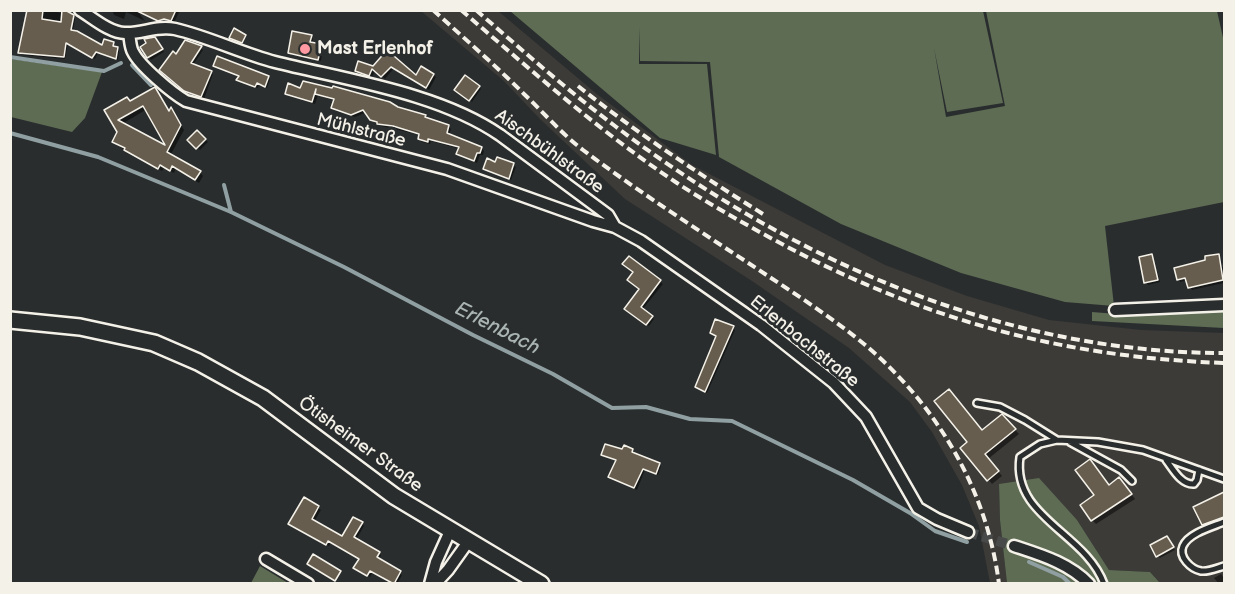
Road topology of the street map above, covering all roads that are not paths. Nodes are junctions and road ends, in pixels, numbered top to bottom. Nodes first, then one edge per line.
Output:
1 (80, 10) edge
2 (129, 33) junction
3 (615, 226) junction
4 (1224, 305) edge
5 (1116, 310) dead end
6 (10, 320) edge
7 (977, 404) dead end
8 (1057, 440) junction
9 (1068, 441) junction
10 (1166, 458) junction
11 (1199, 470) junction
12 (1224, 479) edge
13 (1132, 482) dead end
14 (1224, 522) edge
15 (450, 531) junction
16 (968, 532) tunnel mouth
17 (468, 542) junction
18 (1014, 546) tunnel mouth
19 (266, 559) dead end
20 (1224, 566) edge
21 (308, 584) edge
22 (430, 584) edge
23 (435, 584) edge
24 (541, 584) edge
25 (1089, 584) edge
26 (1104, 584) edge

1 - 2 street
2 - 3 street, Aischbühlstraße
2 - 3 street, Mühlstraße
3 - 16 street, Erlenbachstraße
4 - 5 street
6 - 15 main road, Ötisheimer Straße
7 - 8 lane
8 - 9 lane
8 - 26 lane
9 - 10 lane
9 - 13 lane
10 - 11 lane
10 - 11 lane
11 - 12 lane
14 - 20 lane
15 - 17 main road, Ötisheimer Straße
15 - 22 street
17 - 23 street
17 - 24 main road, Ötisheimer Straße
18 - 25 street
19 - 21 street

